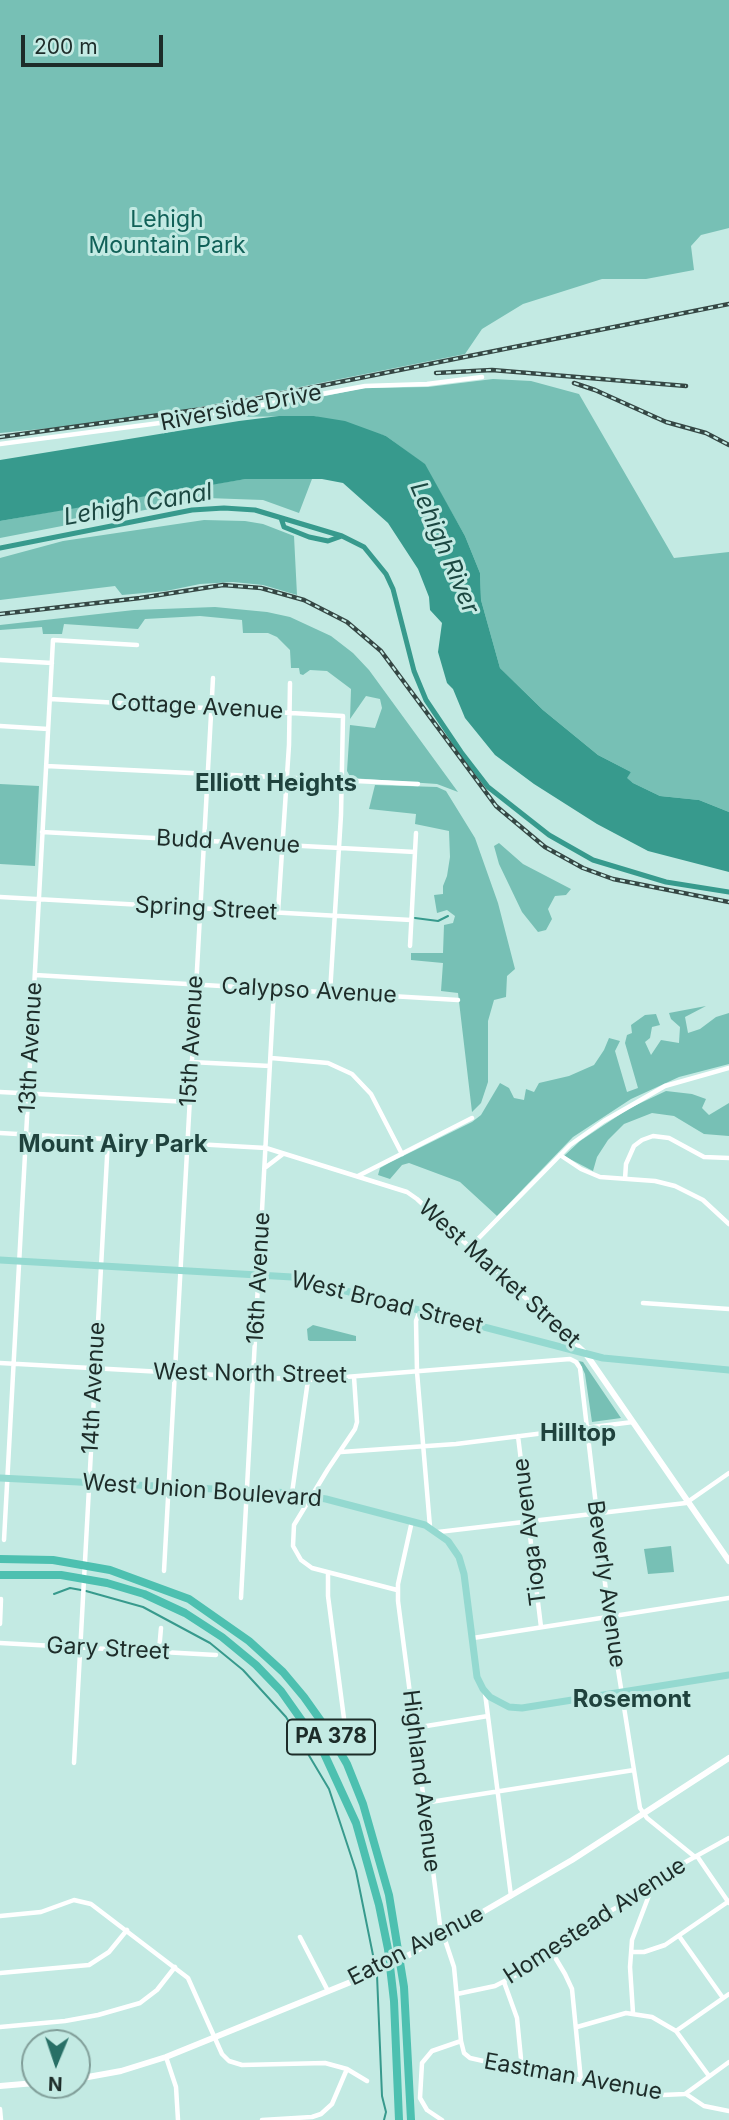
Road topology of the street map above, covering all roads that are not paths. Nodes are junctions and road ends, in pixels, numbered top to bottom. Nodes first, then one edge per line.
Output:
1 (482, 377) dead end
2 (0, 444) edge
3 (137, 645) dead end
4 (0, 660) edge
5 (52, 663) junction
6 (213, 678) dead end
7 (290, 683) dead end
8 (50, 699) junction
9 (211, 708) junction
10 (290, 712) junction
11 (0, 726) edge
12 (48, 729) junction
13 (46, 766) junction
14 (208, 774) junction
15 (286, 779) junction
16 (341, 781) junction
17 (418, 784) dead end
18 (42, 832) junction
19 (416, 833) dead end
20 (203, 841) junction
21 (282, 845) junction
22 (338, 848) junction
23 (415, 852) junction
24 (0, 897) edge
25 (38, 900) junction
26 (199, 909) junction
27 (278, 912) junction
28 (334, 916) junction
29 (411, 920) junction
30 (410, 946) dead end
31 (35, 975) junction
32 (195, 985) junction
33 (274, 989) junction
34 (330, 993) junction
35 (458, 1000) dead end
36 (271, 1058) junction
37 (191, 1062) junction
38 (271, 1066) junction
39 (729, 1068) edge
40 (0, 1092) edge
41 (28, 1093) junction
42 (189, 1102) junction
43 (472, 1118) dead end
44 (0, 1133) edge
45 (26, 1134) junction
46 (108, 1139) junction
47 (187, 1143) junction
48 (266, 1148) junction
49 (284, 1154) junction
50 (402, 1154) junction
51 (560, 1155) junction
52 (729, 1158) edge
53 (265, 1167) junction
54 (358, 1177) junction
55 (625, 1179) junction
56 (729, 1224) edge
57 (470, 1247) junction
58 (0, 1260) edge
59 (19, 1261) junction
60 (100, 1266) junction
61 (180, 1270) junction
62 (259, 1275) junction
63 (643, 1303) dead end
64 (729, 1308) edge
65 (420, 1310) junction
66 (562, 1331) junction
67 (554, 1345) junction
68 (586, 1353) junction
69 (0, 1363) edge
70 (13, 1364) junction
71 (95, 1368) junction
72 (580, 1368) joint
73 (729, 1370) edge
74 (417, 1372) junction
75 (174, 1373) junction
76 (253, 1377) junction
77 (354, 1377) junction
78 (308, 1380) junction
79 (632, 1422) junction
80 (587, 1428) junction
81 (518, 1436) junction
82 (422, 1446) junction
83 (340, 1452) junction
84 (729, 1473) edge
85 (4, 1478) edge
86 (89, 1482) junction
87 (168, 1486) junction
88 (248, 1491) junction
89 (292, 1493) junction
90 (313, 1496) junction
91 (688, 1502) junction
92 (596, 1514) junction
93 (412, 1520) junction
94 (528, 1521) junction
95 (434, 1530) junction
96 (4, 1540) dead end
97 (0, 1559) edge
98 (729, 1561) edge
99 (164, 1571) dead end
100 (328, 1573) junction
101 (0, 1575) edge
102 (397, 1590) junction
103 (241, 1598) dead end
104 (729, 1598) edge
105 (1, 1599) edge
106 (610, 1616) junction
107 (0, 1624) edge
108 (541, 1627) junction
109 (161, 1628) dead end
110 (472, 1638) junction
111 (0, 1643) edge
112 (80, 1647) junction
113 (159, 1651) junction
114 (216, 1655) dead end
115 (729, 1675) edge
116 (485, 1692) junction
117 (622, 1692) junction
118 (488, 1716) junction
119 (414, 1728) junction
120 (346, 1734) dead end
121 (729, 1758) edge
122 (74, 1763) dead end
123 (634, 1770) junction
124 (498, 1791) junction
125 (424, 1803) junction
126 (643, 1814) junction
127 (729, 1838) edge
128 (696, 1856) junction
129 (652, 1889) junction
130 (511, 1896) junction
131 (729, 1902) edge
132 (0, 1916) edge
133 (127, 1930) junction
134 (442, 1936) junction
135 (679, 1936) junction
136 (300, 1937) dead end
137 (631, 1952) junction
138 (553, 1954) junction
139 (175, 1966) junction
140 (0, 1973) edge
141 (504, 1982) junction
142 (328, 1991) junction
143 (457, 1994) junction
144 (729, 1994) edge
145 (723, 1998) junction
146 (633, 2013) junction
147 (0, 2027) edge
148 (576, 2027) junction
149 (676, 2031) junction
150 (215, 2038) junction
151 (461, 2041) junction
152 (166, 2057) junction
153 (729, 2062) edge
154 (347, 2069) junction
155 (522, 2069) junction
156 (91, 2076) edge
157 (709, 2076) junction
158 (367, 2081) dead end
159 (581, 2081) junction
160 (21, 2084) edge
161 (0, 2086) edge
162 (685, 2094) junction
163 (0, 2109) edge
164 (729, 2111) edge
165 (430, 2117) edge
166 (1, 2120) edge
167 (178, 2120) edge
168 (262, 2120) edge
169 (399, 2120) edge
170 (411, 2120) edge
171 (442, 2120) edge

1 - 2 street, Riverside Drive
3 - 5 street, 13th Avenue
4 - 5 street
5 - 8 street, 13th Avenue
6 - 9 street, 15th Avenue
7 - 10 street
8 - 9 street, Cottage Avenue
8 - 12 street, 13th Avenue
9 - 10 street, Cottage Avenue
9 - 14 street, 15th Avenue
10 - 15 street
10 - 16 street, Cottage Avenue
11 - 12 street
12 - 13 street, 13th Avenue
13 - 14 street
13 - 18 street, 13th Avenue
14 - 15 street
14 - 20 street, 15th Avenue
15 - 16 street
15 - 21 street
16 - 17 street
16 - 22 street
18 - 20 street, Budd Avenue
18 - 25 street, 13th Avenue
19 - 23 street
20 - 21 street, Budd Avenue
20 - 26 street, 15th Avenue
21 - 22 street, Budd Avenue
21 - 27 street
22 - 23 street, Budd Avenue
22 - 28 street
23 - 29 street
24 - 25 street, Spring Street
25 - 26 street, Spring Street
25 - 31 street, 13th Avenue
26 - 27 street, Spring Street
26 - 32 street, 15th Avenue
27 - 28 street, Spring Street
28 - 29 street, Spring Street
28 - 34 street
29 - 30 street
31 - 32 street, Calypso Avenue
31 - 41 street, 13th Avenue
32 - 33 street, Calypso Avenue
32 - 37 street, 15th Avenue
33 - 34 street, Calypso Avenue
33 - 36 street, 16th Avenue
34 - 35 street, Calypso Avenue
36 - 38 street, 16th Avenue
36 - 50 street
37 - 38 street
37 - 42 street, 15th Avenue
38 - 48 street, 16th Avenue
39 - 51 street
40 - 41 street
41 - 42 street
41 - 45 street, 13th Avenue
42 - 47 street, 15th Avenue
43 - 50 street
44 - 45 street, West Market Street
45 - 46 street, West Market Street
45 - 59 street, 13th Avenue
46 - 47 street, West Market Street
46 - 60 street, 14th Avenue
47 - 48 street, West Market Street
47 - 61 street, 15th Avenue
48 - 49 street, West Market Street
48 - 53 street, 16th Avenue
49 - 53 street
49 - 54 street, West Market Street
50 - 54 street
51 - 55 street
51 - 57 street
52 - 55 street
53 - 62 street, 16th Avenue
54 - 57 street, West Market Street
55 - 56 street
57 - 66 street, West Market Street
58 - 59 main road, West Broad Street
59 - 60 main road, West Broad Street
59 - 70 street, 13th Avenue
60 - 61 main road, West Broad Street
60 - 71 street, 14th Avenue
61 - 62 main road, West Broad Street
61 - 75 street, 15th Avenue
62 - 65 main road, West Broad Street
62 - 76 street, 16th Avenue
63 - 64 street
65 - 67 main road, West Broad Street
65 - 74 street
66 - 67 street
66 - 68 street, West Market Street
67 - 68 main road, West Broad Street
68 - 73 main road, West Broad Street
68 - 79 street
69 - 70 street, West North Street
70 - 71 street, West North Street
70 - 85 street, 13th Avenue
71 - 75 street, West North Street
71 - 86 street, 14th Avenue
72 - 74 street, West North Street
72 - 80 street, Beverly Avenue
74 - 77 street, West North Street
74 - 82 street
75 - 76 street, West North Street
75 - 87 street, 15th Avenue
76 - 78 street, West North Street
76 - 88 street, 16th Avenue
77 - 78 street, West North Street
77 - 83 street
78 - 89 street
79 - 80 street
79 - 91 street
80 - 81 street
80 - 92 street, Beverly Avenue
81 - 82 street
81 - 94 street, Tioga Avenue
82 - 83 street
82 - 95 street
83 - 90 street
84 - 91 street
85 - 86 main road, West Union Boulevard
85 - 96 street, 13th Avenue
86 - 87 main road, West Union Boulevard
86 - 112 street, 14th Avenue
87 - 88 main road, West Union Boulevard
87 - 99 street, 15th Avenue
88 - 89 main road, West Union Boulevard
88 - 103 street, 16th Avenue
89 - 90 main road, West Union Boulevard
90 - 93 main road, West Union Boulevard
90 - 100 street
91 - 92 street
91 - 98 street
92 - 94 street
92 - 106 street, Beverly Avenue
93 - 95 main road, West Union Boulevard
93 - 102 street, Highland Avenue
94 - 95 street
94 - 108 street, Tioga Avenue
95 - 110 main road
97 - 170 highway, PA 378
100 - 102 street
100 - 120 street
101 - 169 highway, PA 378
102 - 119 street, Highland Avenue
104 - 106 street
105 - 107 street
106 - 108 street
106 - 117 street, Beverly Avenue
108 - 110 street
109 - 113 street
110 - 116 main road
111 - 112 street, Gary Street
112 - 113 street, Gary Street
112 - 122 street, 14th Avenue
113 - 114 street, Gary Street
115 - 117 main road
116 - 117 main road
116 - 118 street
117 - 123 street, Beverly Avenue
118 - 119 street
118 - 124 street
119 - 125 street, Highland Avenue
121 - 126 street, Eaton Avenue
123 - 124 street
123 - 126 street, Beverly Avenue
124 - 125 street
124 - 130 street
125 - 134 street, Highland Avenue
126 - 128 street
126 - 130 street, Eaton Avenue
127 - 128 street, Homestead Avenue
128 - 129 street, Homestead Avenue
128 - 131 street
129 - 137 street
129 - 138 street, Homestead Avenue
130 - 134 street, Eaton Avenue
131 - 135 street
132 - 133 street
133 - 139 street
133 - 140 street
134 - 142 street, Eaton Avenue
134 - 143 street, Highland Avenue
135 - 137 street
135 - 145 street
136 - 142 street
137 - 146 street
138 - 141 street, Homestead Avenue
138 - 148 street
139 - 147 street
139 - 150 street
141 - 143 street, Homestead Avenue
141 - 155 street
142 - 150 street, Eaton Avenue
143 - 151 street, Highland Avenue
144 - 145 street
145 - 149 street
146 - 148 street
146 - 149 street
148 - 159 street
149 - 157 street
150 - 152 street, Eaton Avenue
150 - 154 street
151 - 155 street, Eastman Avenue
151 - 165 street
152 - 156 street, Eaton Avenue
152 - 167 street
153 - 157 street, Eastman Avenue
154 - 158 street
154 - 168 street
155 - 159 street, Eastman Avenue
157 - 162 street, Eastman Avenue
159 - 162 street, Eastman Avenue
160 - 161 street
162 - 164 street
163 - 166 street
165 - 171 street

